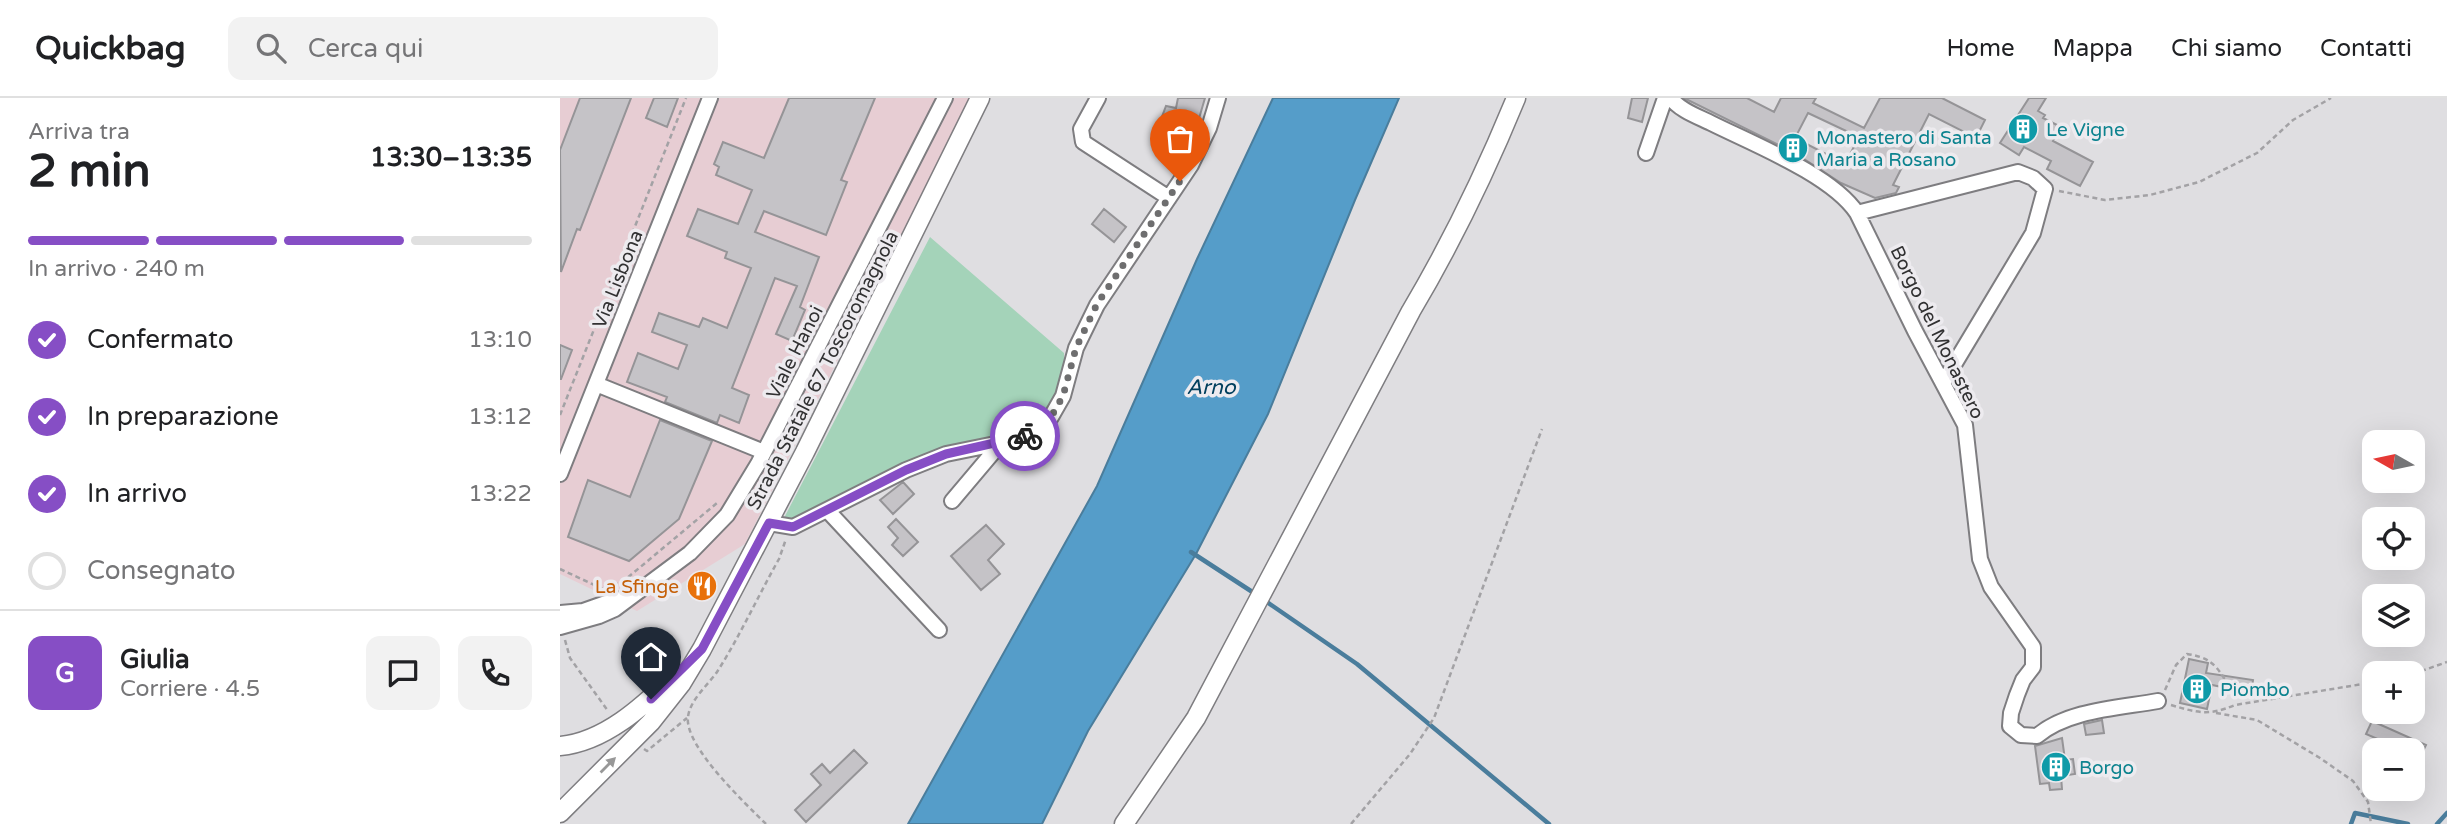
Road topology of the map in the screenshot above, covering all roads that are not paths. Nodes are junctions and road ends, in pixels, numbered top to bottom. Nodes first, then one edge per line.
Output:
1 (710, 98) edge
2 (945, 98) edge
3 (981, 98) edge
4 (1098, 98) edge
5 (1218, 98) edge
6 (1516, 98) edge
7 (1665, 98) edge
8 (1671, 98) edge
9 (1646, 153) dead end
10 (1169, 198) junction
11 (1857, 212) junction
12 (1943, 383) junction
13 (596, 384) junction
14 (1001, 443) junction
15 (764, 452) junction
16 (560, 474) edge
17 (952, 501) dead end
18 (827, 510) junction
19 (777, 524) junction
20 (561, 622) edge
21 (939, 630) dead end
22 (695, 658) junction
23 (2158, 701) road end
24 (560, 746) edge
25 (560, 813) edge
26 (1124, 824) edge

1 - 13 street, Via Lisbona
2 - 15 street, Viale Hanoi
3 - 19 main road, Strada Statale 67 Toscoromagnola
4 - 10 street
5 - 10 street
6 - 26 main road
7 - 9 street
8 - 11 street, Borgo del Monastero
10 - 14 street
11 - 12 street, Borgo del Monastero
11 - 12 street
12 - 23 street, Borgo del Monastero
13 - 15 street
13 - 16 street, Via Lisbona
14 - 17 street
14 - 18 street
15 - 20 street, Viale Hanoi
18 - 19 street
18 - 21 street
19 - 22 main road, Strada Statale 67 Toscoromagnola
22 - 24 main road, Strada Statale 67 Toscoromagnola
25 -> 22 main road, Strada Statale 67 Toscoromagnola

